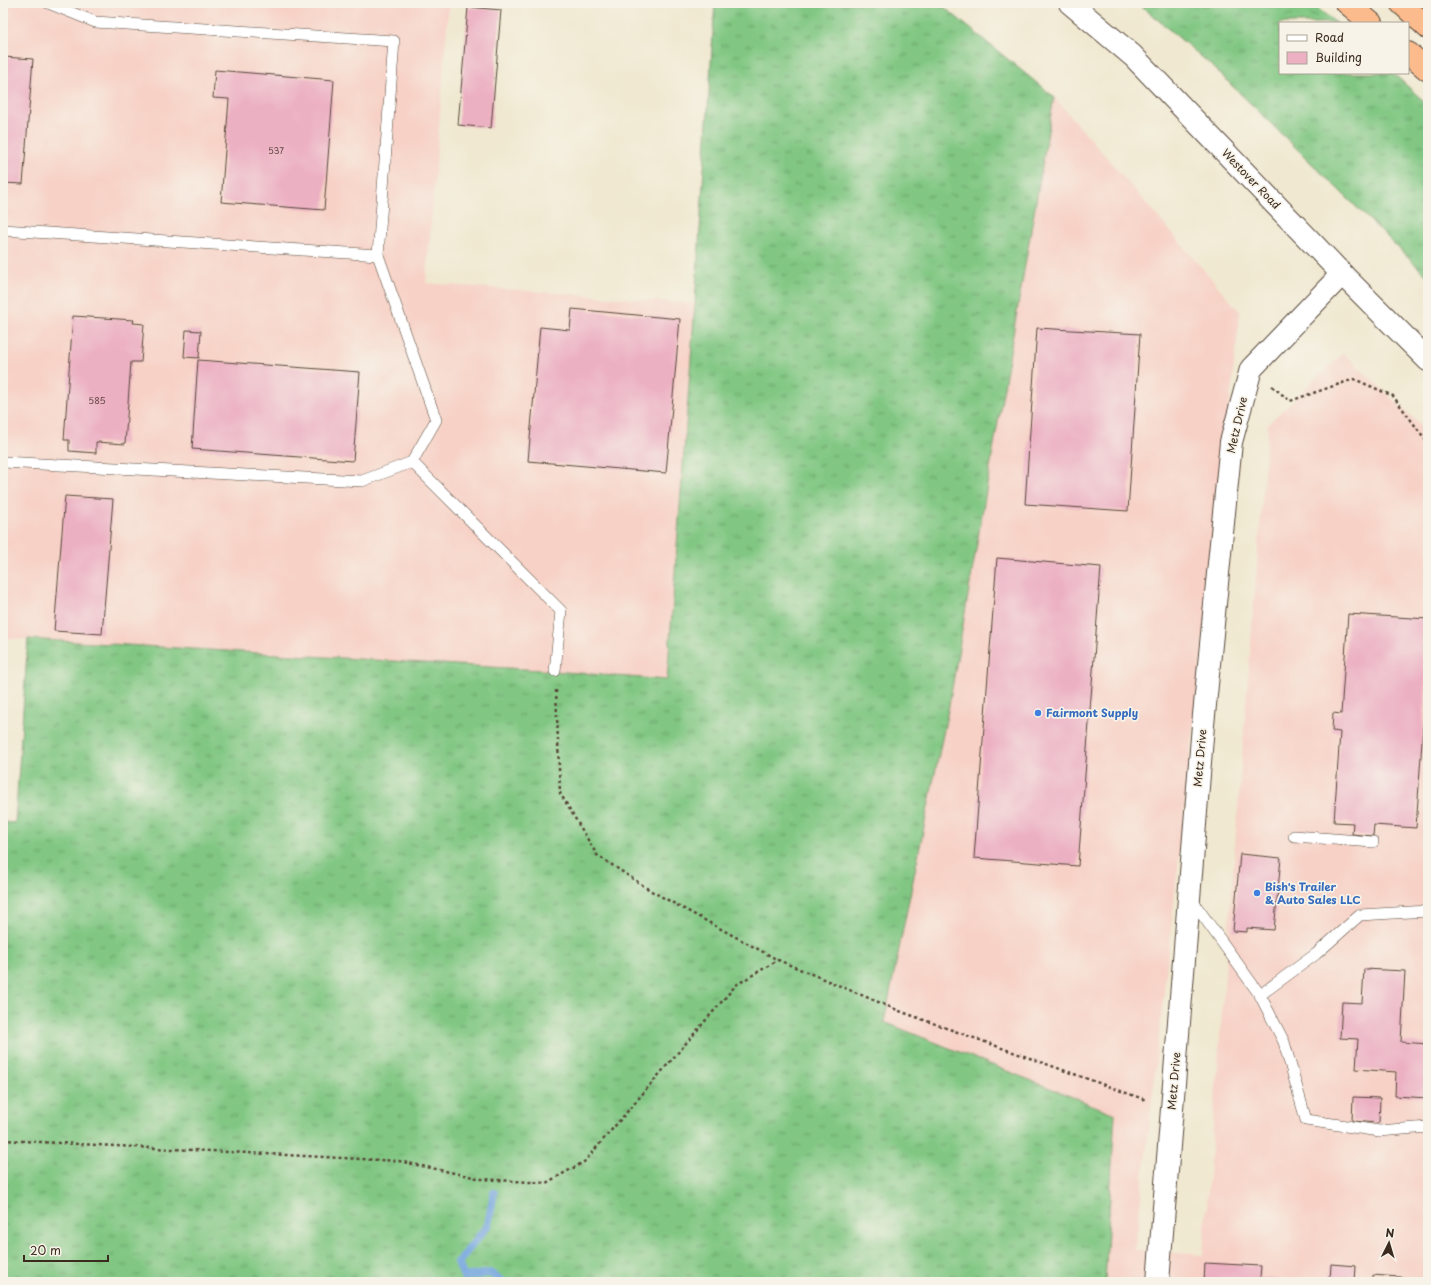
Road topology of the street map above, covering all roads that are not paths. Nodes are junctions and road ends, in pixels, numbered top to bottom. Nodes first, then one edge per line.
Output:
1 (48, 3) edge
2 (1070, 3) edge
3 (1347, 3) edge
4 (1401, 3) edge
5 (1370, 22) edge
6 (1428, 28) edge
7 (1409, 54) edge
8 (1428, 70) edge
9 (3, 230) edge
10 (378, 256) junction
11 (1342, 274) junction
12 (1428, 360) edge
13 (3, 462) edge
14 (412, 462) junction
15 (555, 671) road end
16 (1294, 836) dead end
17 (1373, 842) dead end
18 (1189, 896) junction
19 (1428, 911) edge
20 (1260, 995) junction
21 (1428, 1127) edge
22 (1158, 1282) edge

1 - 10 lane
2 - 11 street, Westover Road
3 - 5 highway
4 - 6 highway
7 - 8 highway
9 - 10 lane
10 - 14 lane
11 - 12 street, Westover Road
11 - 18 street, Metz Drive
13 - 14 lane
14 - 15 lane
16 - 17 lane
18 - 20 lane
18 - 22 street, Metz Drive
19 - 20 lane
20 - 21 lane

